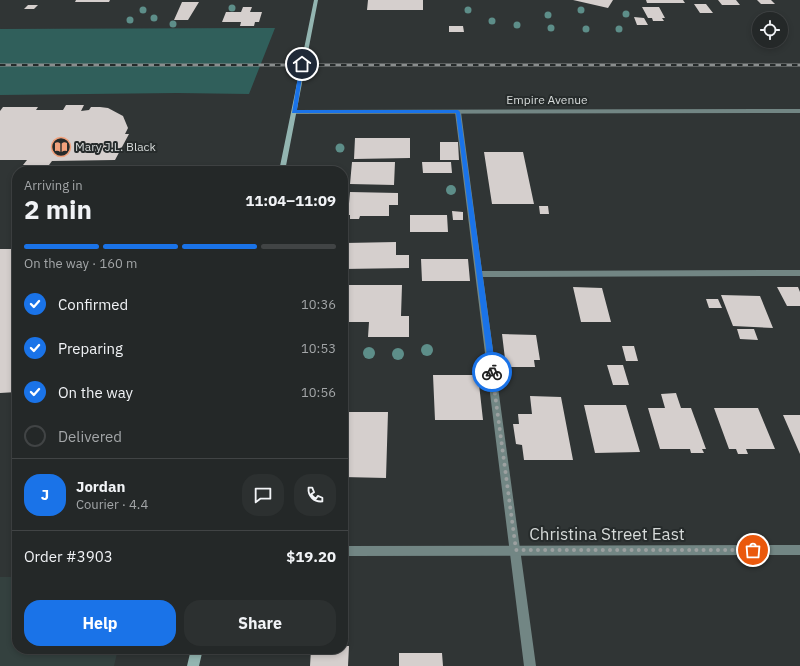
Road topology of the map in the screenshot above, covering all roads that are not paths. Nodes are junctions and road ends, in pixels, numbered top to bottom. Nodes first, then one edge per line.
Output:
1 (316, 0) edge
2 (800, 111) edge
3 (294, 112) junction
4 (458, 112) junction
5 (283, 166) edge
6 (800, 273) edge
7 (480, 274) junction
8 (516, 550) junction
9 (800, 550) edge
10 (348, 551) edge
11 (196, 654) edge
12 (194, 666) edge
13 (530, 666) edge

1 - 3 main road
2 - 4 street, Empire Avenue
3 - 4 street, Empire Avenue
3 - 5 main road
4 - 7 street
6 - 7 street
7 - 8 street
8 - 9 street, Christina Street East
8 - 10 street, Christina Street East
8 - 13 street
11 - 12 main road

